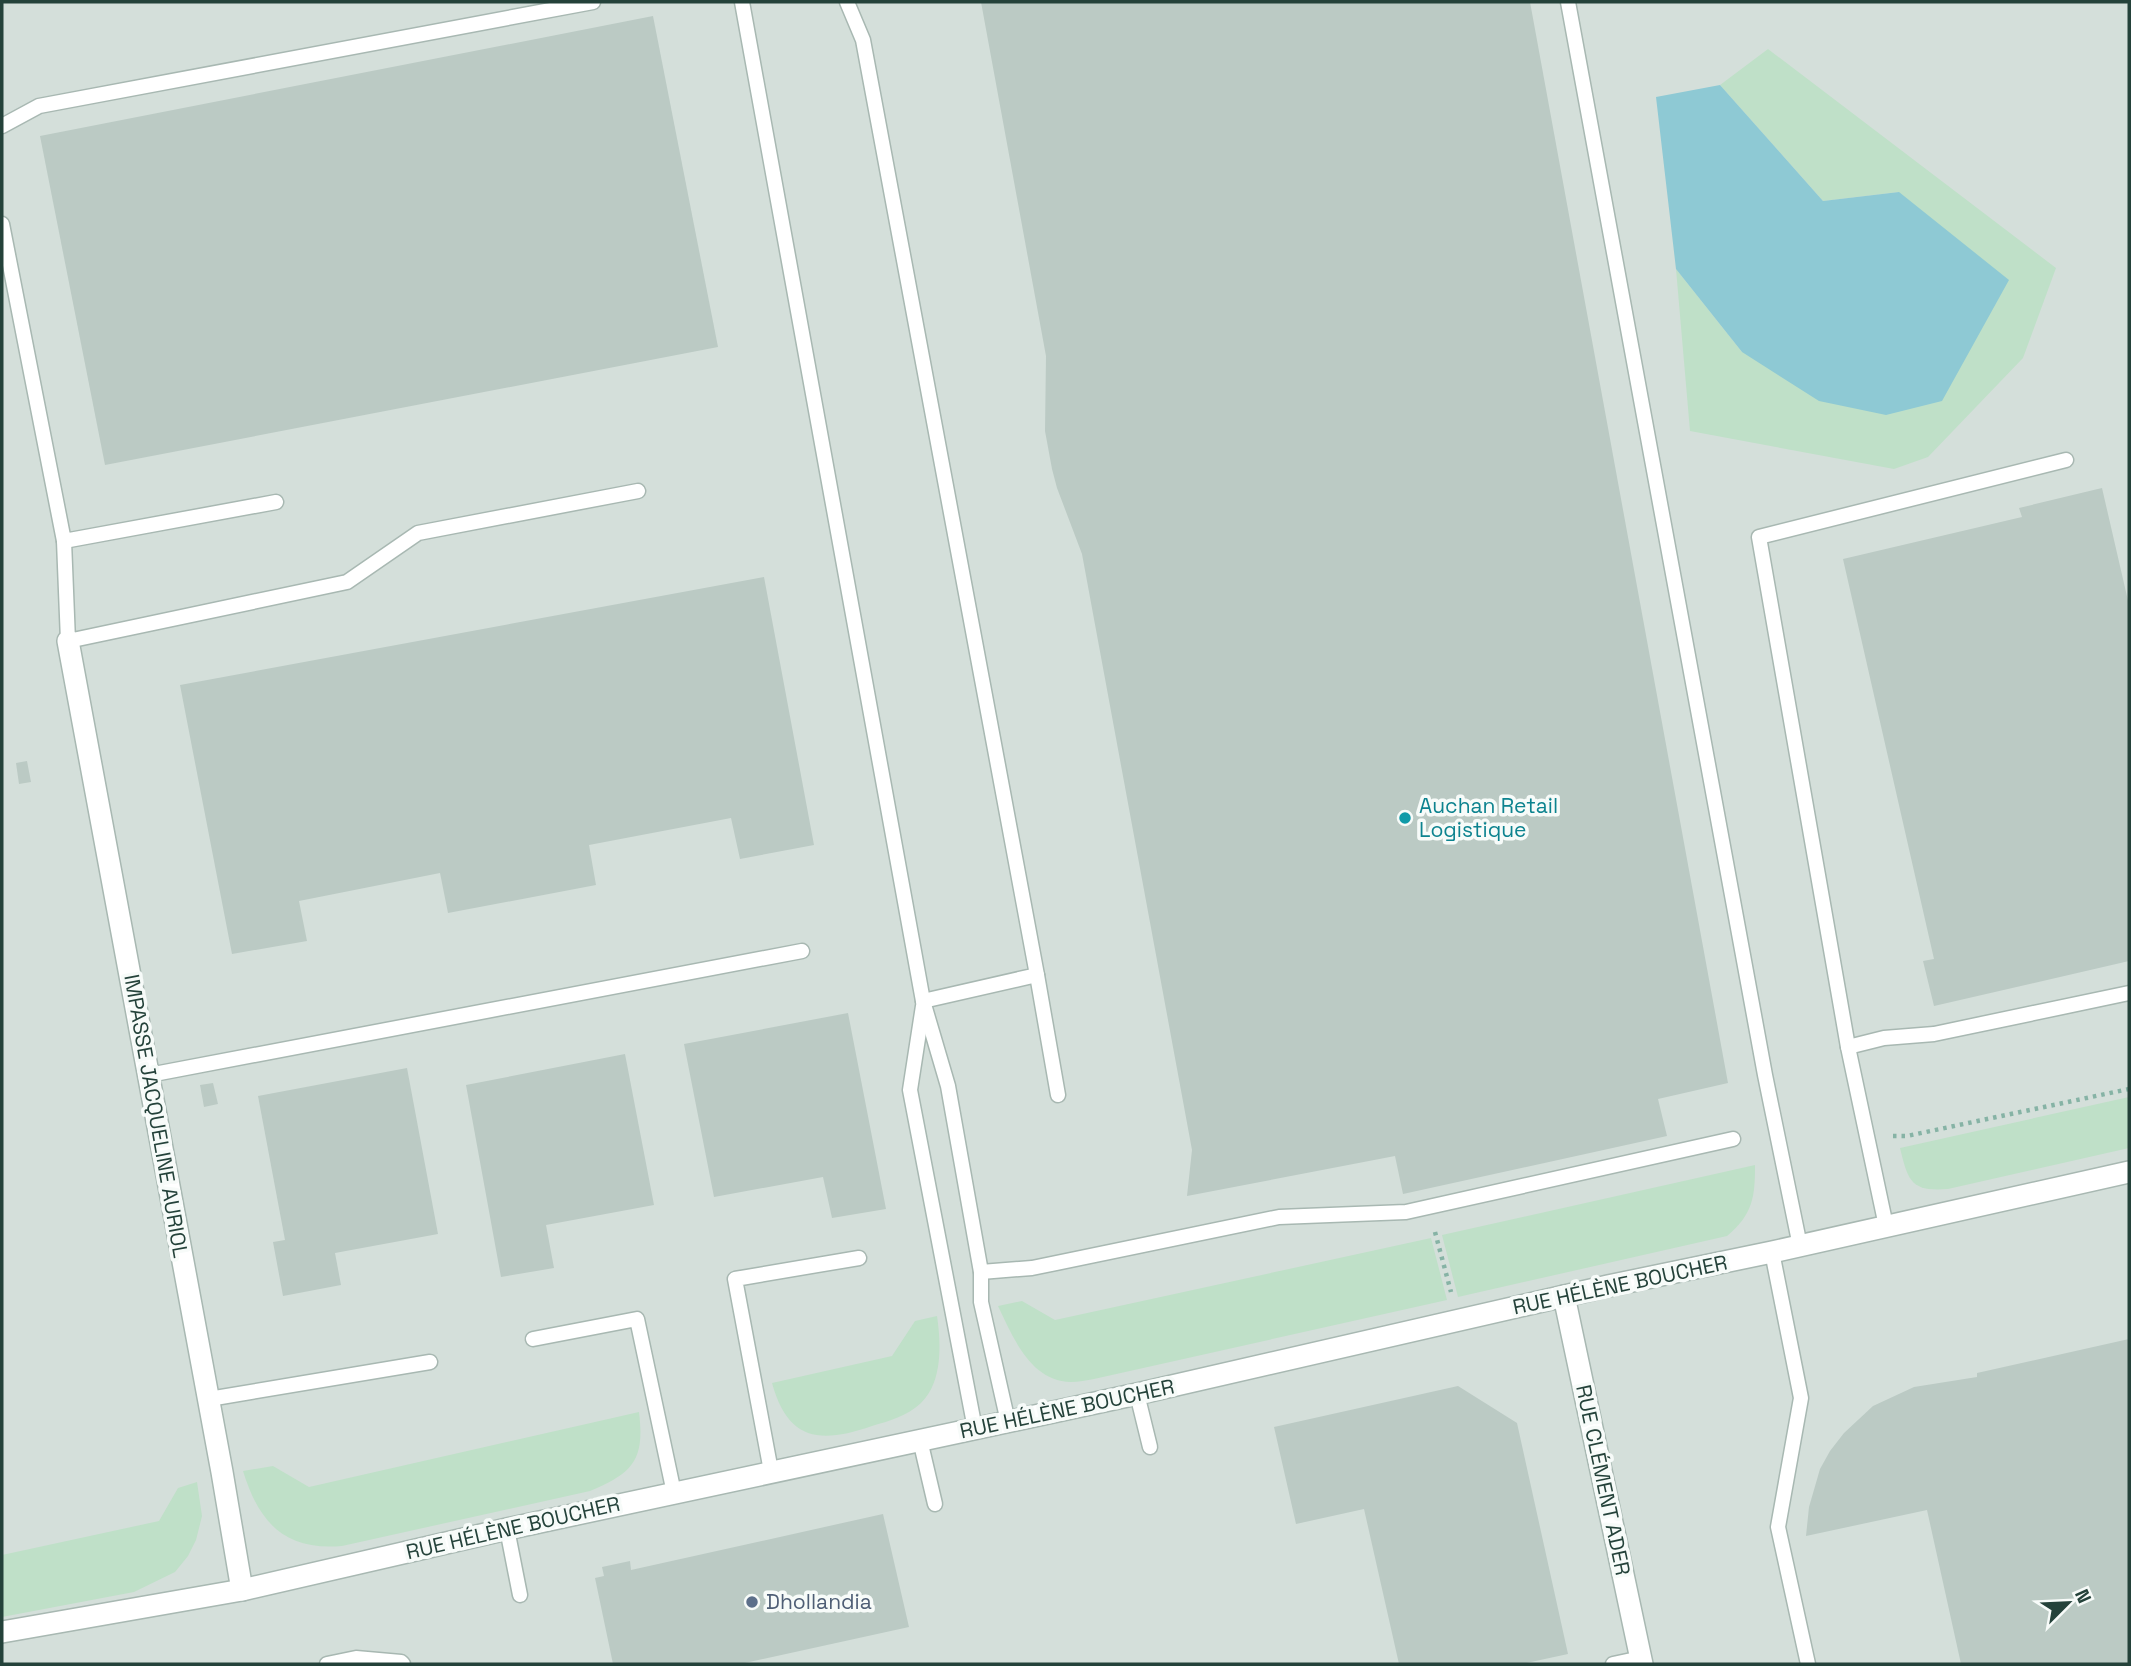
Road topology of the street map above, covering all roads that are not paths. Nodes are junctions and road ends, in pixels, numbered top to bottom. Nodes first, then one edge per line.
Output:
1 (593, 2) edge
2 (742, 2) edge
3 (847, 2) edge
4 (1568, 2) edge
5 (2, 126) edge
6 (2, 224) edge
7 (2066, 460) dead end
8 (638, 491) dead end
9 (276, 502) dead end
10 (64, 541) junction
11 (68, 641) junction
12 (802, 951) dead end
13 (1037, 975) junction
14 (2129, 993) edge
15 (923, 1001) junction
16 (1848, 1047) junction
17 (149, 1075) junction
18 (1058, 1095) dead end
19 (1733, 1139) dead end
20 (2129, 1172) edge
21 (1886, 1226) junction
22 (1800, 1246) junction
23 (1772, 1252) junction
24 (859, 1258) dead end
25 (981, 1272) junction
26 (1564, 1296) junction
27 (533, 1339) dead end
28 (430, 1362) dead end
29 (1138, 1394) junction
30 (209, 1399) junction
31 (1008, 1422) junction
32 (975, 1429) junction
33 (920, 1440) junction
34 (1150, 1447) dead end
35 (771, 1471) junction
36 (674, 1493) junction
37 (935, 1504) dead end
38 (507, 1529) junction
39 (242, 1590) junction
40 (520, 1595) dead end
41 (2, 1632) edge
42 (1642, 1661) edge
43 (327, 1664) edge
44 (403, 1664) edge
45 (1613, 1664) edge
46 (1808, 1664) edge

1 - 5 lane
2 - 15 lane
3 - 13 lane
4 - 22 lane
6 - 10 lane
7 - 16 lane
8 - 11 lane
9 - 10 lane
10 - 11 lane
11 - 17 street, IMPASSE JACQUELINE AURIOL
12 - 17 lane
13 - 15 lane
13 - 18 lane
14 - 16 lane
15 - 25 lane
15 - 32 lane
16 - 21 lane
17 - 30 street, IMPASSE JACQUELINE AURIOL
19 - 25 lane
20 - 21 street, RUE HÉLÈNE BOUCHER
21 - 22 street, RUE HÉLÈNE BOUCHER
22 - 23 street, RUE HÉLÈNE BOUCHER
23 - 26 street, RUE HÉLÈNE BOUCHER
23 - 46 lane
24 - 35 lane
25 - 31 lane
26 - 29 street, RUE HÉLÈNE BOUCHER
26 - 42 street, RUE CLÉMENT ADER
27 - 36 lane
28 - 30 lane
29 - 31 street, RUE HÉLÈNE BOUCHER
29 - 34 lane
30 - 39 street, IMPASSE JACQUELINE AURIOL
31 - 32 street, RUE HÉLÈNE BOUCHER
32 - 33 street, RUE HÉLÈNE BOUCHER
33 - 35 street, RUE HÉLÈNE BOUCHER
33 - 37 lane
35 - 36 street, RUE HÉLÈNE BOUCHER
36 - 38 street, RUE HÉLÈNE BOUCHER
38 - 39 street, RUE HÉLÈNE BOUCHER
38 - 40 lane
39 - 41 street, RUE HÉLÈNE BOUCHER
42 - 45 lane
43 - 44 lane

